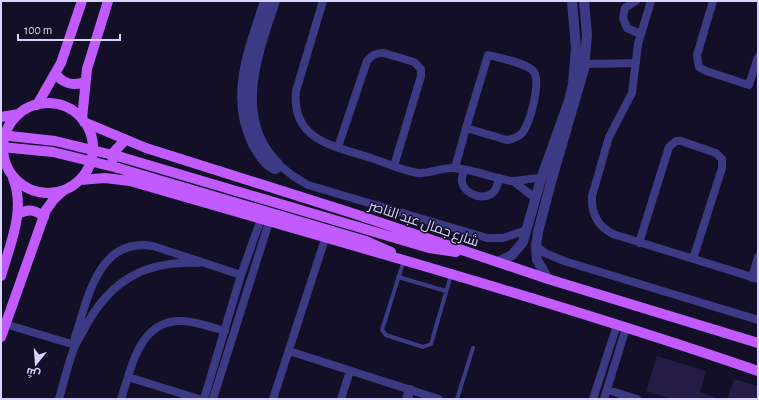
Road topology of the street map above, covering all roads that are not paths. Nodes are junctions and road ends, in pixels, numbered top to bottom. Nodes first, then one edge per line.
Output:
1 (82, 1) edge
2 (108, 1) edge
3 (265, 1) edge
4 (275, 1) edge
5 (323, 1) edge
6 (572, 1) edge
7 (584, 1) edge
8 (636, 1) edge
9 (713, 1) edge
10 (648, 2) edge
11 (640, 34) junction
12 (758, 57) edge
13 (636, 63) junction
14 (585, 64) junction
15 (56, 74) junction
16 (85, 82) junction
17 (577, 84) junction
18 (37, 105) junction
19 (19, 114) junction
20 (1, 117) edge
21 (83, 120) junction
22 (466, 128) junction
23 (1, 136) edge
24 (124, 140) junction
25 (1, 147) edge
26 (338, 147) junction
27 (278, 164) junction
28 (394, 166) junction
29 (455, 168) junction
30 (464, 170) junction
31 (8, 173) edge
32 (499, 178) junction
33 (114, 179) junction
34 (541, 179) junction
35 (80, 180) junction
36 (513, 182) junction
37 (551, 182) junction
38 (64, 190) junction
39 (535, 198) junction
40 (18, 214) junction
41 (44, 217) junction
42 (265, 221) junction
43 (527, 230) junction
44 (538, 232) junction
45 (325, 239) junction
46 (639, 243) junction
47 (536, 246) junction
48 (468, 252) junction
49 (758, 257) edge
50 (692, 259) junction
51 (404, 260) junction
52 (498, 262) junction
53 (210, 265) junction
54 (242, 275) junction
55 (451, 275) junction
56 (1, 276) edge
57 (398, 277) junction
58 (755, 278) edge
59 (548, 279) junction
60 (446, 291) junction
61 (758, 320) edge
62 (5, 324) junction
63 (622, 327) junction
64 (225, 330) junction
65 (1, 337) edge
66 (756, 343) edge
67 (75, 345) junction
68 (473, 348) dead end
69 (289, 351) junction
70 (744, 366) junction
71 (758, 367) edge
72 (350, 371) junction
73 (758, 371) edge
74 (128, 377) junction
75 (608, 390) junction
76 (408, 394) edge
77 (59, 399) edge
78 (121, 399) edge
79 (199, 399) edge
80 (204, 399) edge
81 (213, 399) edge
82 (273, 399) edge
83 (341, 399) edge
84 (439, 399) edge
85 (457, 399) edge
86 (594, 399) edge
87 (604, 399) edge
88 (637, 399) edge

1 - 15 main road
2 - 16 main road
3 - 27 street
4 - 27 street
5 - 26 street
6 - 17 street
7 - 14 street
8 - 11 street
9 - 12 street
10 - 11 street
11 - 13 street
13 - 14 street
13 - 46 street
14 - 17 street
15 - 16 main road
15 - 18 main road
16 - 21 main road
17 - 34 street
17 - 37 street
18 - 19 main road
18 - 21 main road
19 - 20 main road
19 - 31 main road
21 - 24 main road, شارع جمال عبد الناصر
21 - 35 main road
22 - 22 street
22 - 29 street
23 - 48 main road, bridge
24 - 33 main road
24 - 48 main road, شارع جمال عبد الناصر
25 - 51 main road, bridge
26 - 28 street
26 - 28 street
27 - 43 street
28 - 29 street
29 - 30 street
30 - 32 street
30 - 32 street
31 - 38 main road
31 - 40 main road
32 - 36 street
33 - 35 main road
33 - 42 main road
34 - 36 street
34 - 37 street
34 - 39 street
35 - 38 main road
36 - 39 street
37 - 44 street
38 - 41 main road
39 - 43 street
40 - 41 main road
40 - 56 main road
41 - 62 main road
42 - 45 main road
42 - 54 street
42 - 81 street
43 - 44 street
43 - 52 street
44 - 47 street
45 - 51 main road
45 - 69 street
46 - 50 street
46 - 50 street
47 - 59 street
47 - 61 street
48 - 52 main road, شارع جمال عبد الناصر
49 - 58 street
50 - 58 street
51 - 55 main road
51 - 57 lane
52 - 59 main road, شارع جمال عبد الناصر
53 - 54 street
53 - 67 street
53 - 67 street
54 - 64 street
55 - 60 lane
55 - 63 main road
57 - 60 lane
57 - 60 lane
59 - 66 main road, شارع جمال عبد الناصر
62 - 65 main road
62 - 67 street
63 - 70 main road
63 - 75 street
63 - 86 street
64 - 74 street
64 - 80 street
67 - 77 street
68 - 85 lane
69 - 72 street
69 - 82 street
70 - 71 main road
70 - 73 main road
72 - 76 street
72 - 83 street
74 - 78 street
74 - 79 street
75 - 87 street
75 - 88 street
76 - 84 street

